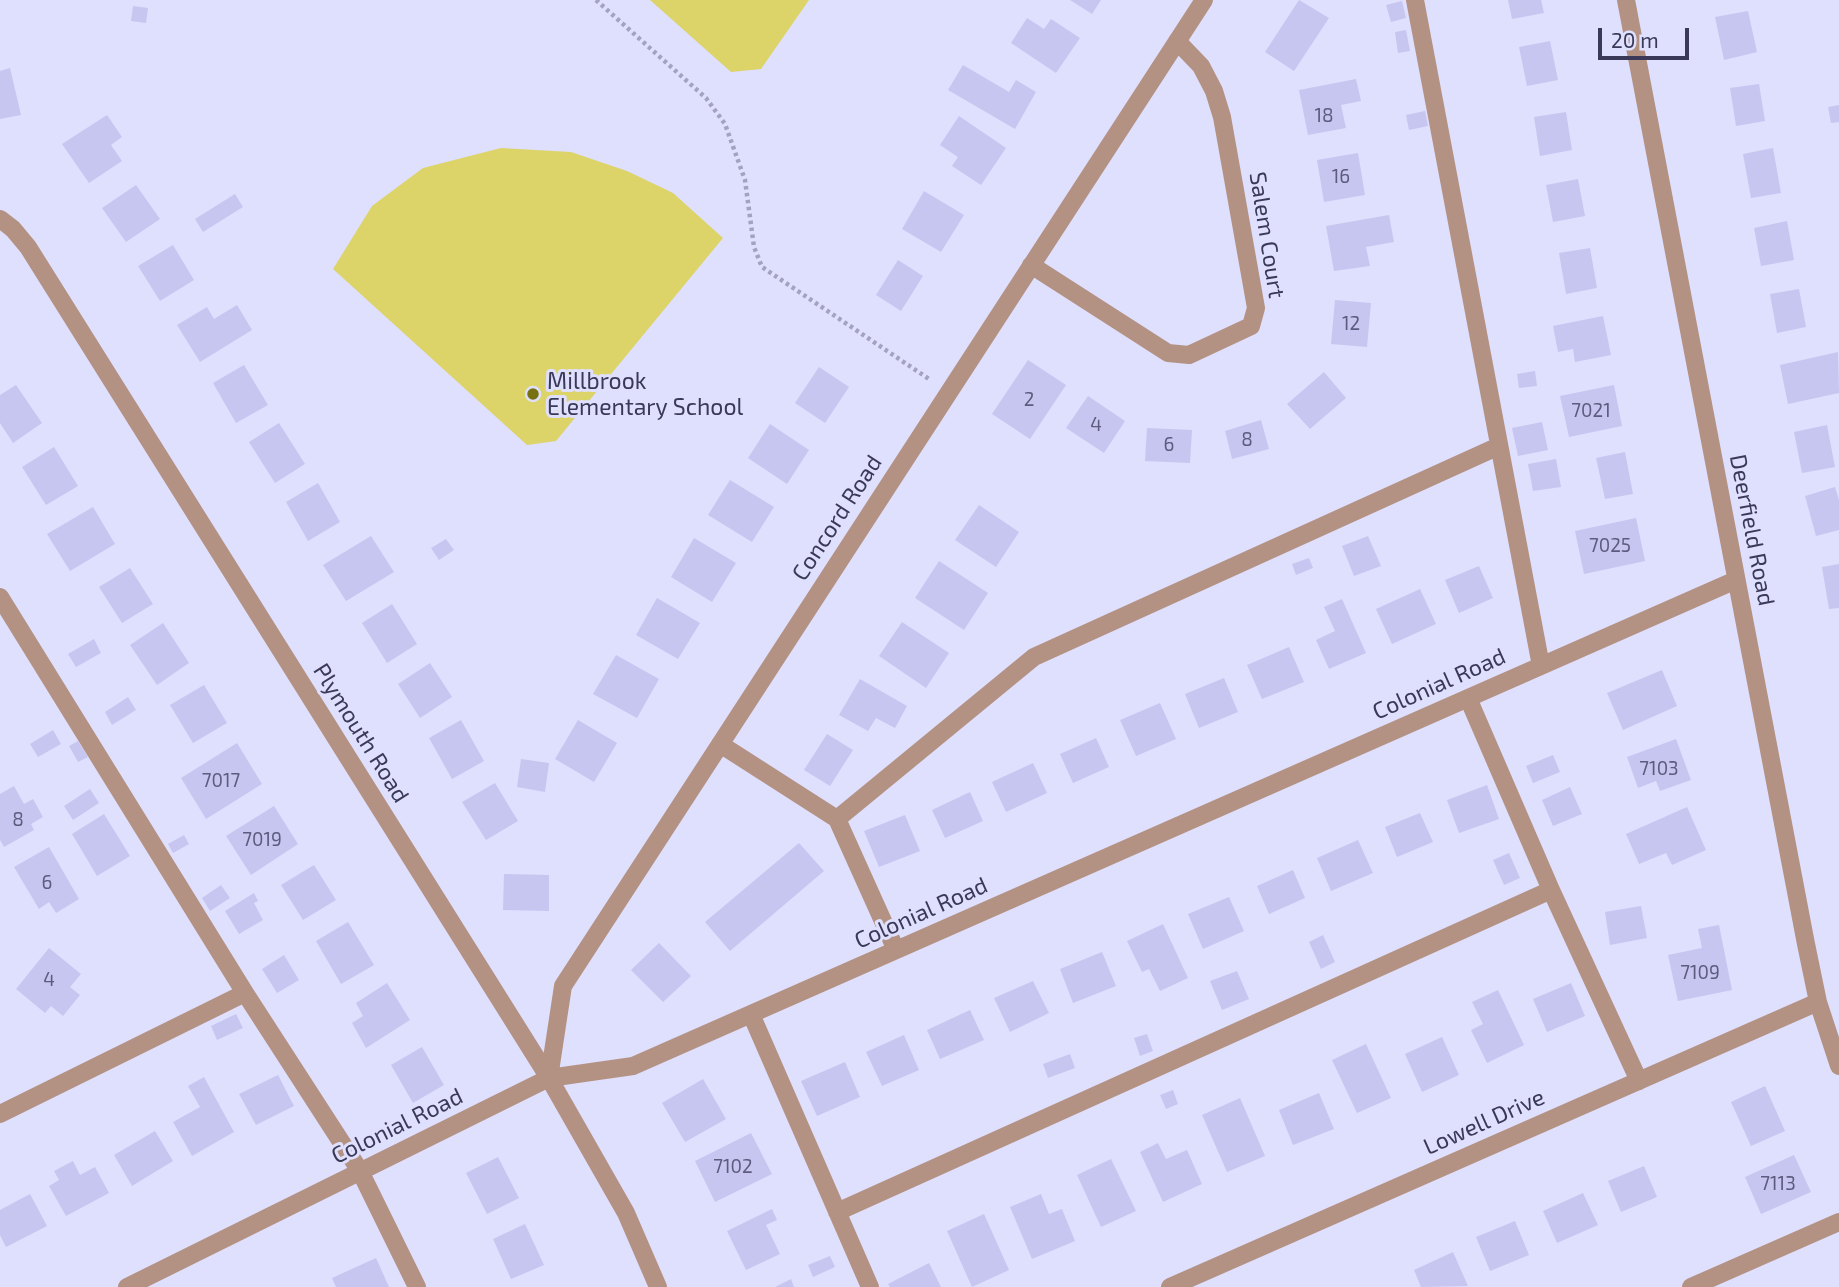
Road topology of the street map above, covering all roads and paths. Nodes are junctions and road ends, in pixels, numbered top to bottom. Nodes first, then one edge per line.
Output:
1 (596, 0) edge
2 (1203, 0) edge
3 (1415, 0) edge
4 (1626, 0) edge
5 (1177, 41) junction
6 (0, 219) edge
7 (1031, 265) junction
8 (929, 379) dead end
9 (1499, 446) junction
10 (1736, 580) junction
11 (0, 597) edge
12 (1541, 666) junction
13 (1468, 698) junction
14 (720, 744) junction
15 (837, 819) junction
16 (1551, 890) junction
17 (896, 950) junction
18 (245, 993) junction
19 (1818, 1002) junction
20 (751, 1014) junction
21 (1839, 1066) edge
22 (550, 1078) junction
23 (1639, 1081) junction
24 (0, 1114) edge
25 (360, 1171) junction
26 (837, 1212) junction
27 (1839, 1222) edge
28 (127, 1287) edge
29 (417, 1287) edge
30 (658, 1287) edge
31 (870, 1287) edge
32 (1170, 1287) edge
33 (1691, 1287) edge

1 - 8 path
2 - 5 street, Concord Road
3 - 9 street
4 - 10 street, Deerfield Road
5 - 7 street, Concord Road
5 - 7 street, Salem Court
6 - 22 street, Plymouth Road
7 - 14 street, Concord Road
9 - 12 street
9 - 15 street
10 - 12 street, Colonial Road
10 - 19 street, Deerfield Road
11 - 18 street
12 - 13 street, Colonial Road
13 - 16 street
13 - 17 street, Colonial Road
14 - 15 street
14 - 22 street, Concord Road
15 - 17 street
16 - 23 street
16 - 26 street
17 - 20 street, Colonial Road
18 - 24 street
18 - 25 street
19 - 21 street, Deerfield Road
19 - 23 street, Lowell Drive
20 - 22 street, Colonial Road
20 - 26 street
22 - 25 street, Colonial Road
22 - 30 street, Plymouth Road
23 - 32 street, Lowell Drive
25 - 28 street, Colonial Road
25 - 29 street
26 - 31 street
27 - 33 street

